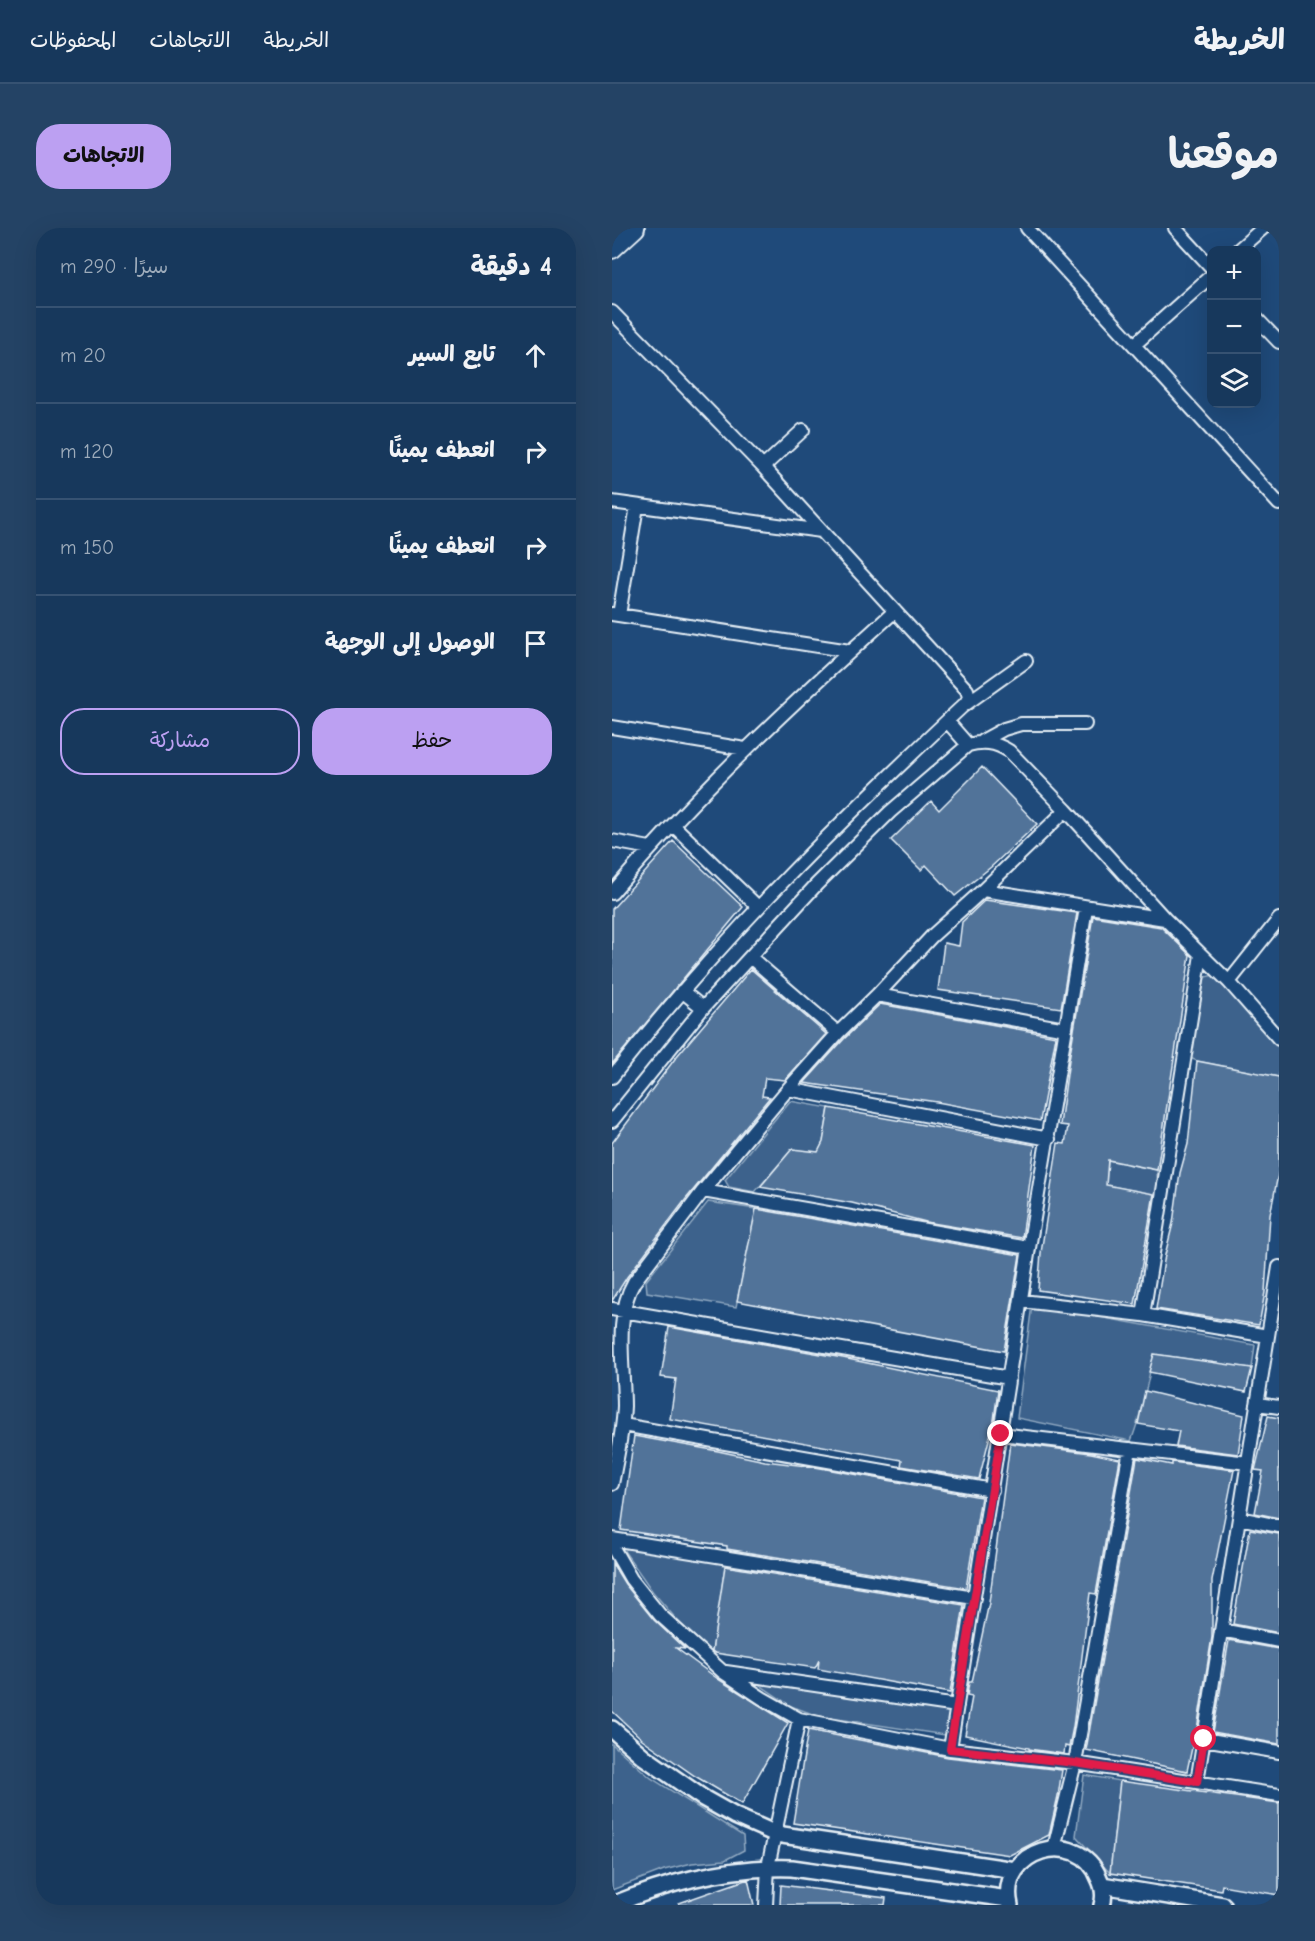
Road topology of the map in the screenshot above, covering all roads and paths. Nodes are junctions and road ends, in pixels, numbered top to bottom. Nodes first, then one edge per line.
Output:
1 (634, 228) edge
2 (1027, 228) edge
3 (1176, 228) edge
4 (1263, 228) edge
5 (1243, 246) edge
6 (612, 249) edge
7 (1207, 262) edge
8 (1207, 279) edge
9 (612, 312) edge
10 (1261, 322) edge
11 (1279, 342) edge
12 (1134, 345) junction
13 (802, 430) dead end
14 (763, 467) junction
15 (612, 502) edge
16 (1279, 504) edge
17 (637, 506) junction
18 (821, 531) junction
19 (895, 611) junction
20 (615, 614) edge
21 (850, 651) junction
22 (1026, 662) dead end
23 (963, 706) junction
24 (947, 721) junction
25 (1085, 724) dead end
26 (612, 727) edge
27 (982, 741) junction
28 (968, 745) junction
29 (745, 749) junction
30 (1066, 810) junction
31 (673, 825) junction
32 (612, 842) edge
33 (650, 848) junction
34 (983, 890) junction
35 (612, 893) edge
36 (758, 907) junction
37 (1086, 908) junction
38 (1165, 919) junction
39 (1279, 919) edge
40 (1201, 955) junction
41 (750, 957) junction
42 (1229, 982) junction
43 (682, 991) junction
44 (877, 995) junction
45 (703, 1008) junction
46 (1066, 1029) junction
47 (838, 1033) junction
48 (1279, 1039) edge
49 (612, 1077) edge
50 (788, 1089) junction
51 (612, 1121) edge
52 (1049, 1138) junction
53 (703, 1191) junction
54 (1029, 1248) junction
55 (1279, 1267) edge
56 (1278, 1281) edge
57 (1022, 1300) junction
58 (618, 1310) edge
59 (1143, 1316) junction
60 (1268, 1336) junction
61 (1009, 1378) junction
62 (1257, 1404) junction
63 (1279, 1407) edge
64 (623, 1425) junction
65 (1001, 1434) junction
66 (1130, 1449) junction
67 (1248, 1463) junction
68 (612, 1484) edge
69 (992, 1490) junction
70 (1239, 1518) junction
71 (1279, 1526) edge
72 (612, 1539) edge
73 (612, 1546) edge
74 (974, 1598) junction
75 (1221, 1630) junction
76 (1279, 1641) edge
77 (723, 1672) junction
78 (957, 1706) junction
79 (799, 1719) junction
80 (612, 1730) edge
81 (1204, 1739) junction
82 (950, 1749) junction
83 (1279, 1752) edge
84 (1075, 1763) junction
85 (1197, 1782) junction
86 (1279, 1795) edge
87 (776, 1834) junction
88 (1054, 1848) junction
89 (768, 1867) junction
90 (1015, 1870) junction
91 (1102, 1885) junction
92 (1009, 1902) edge
93 (612, 1905) edge
94 (766, 1905) edge
95 (1102, 1905) edge
96 (1223, 1905) edge

1 - 6 main road
2 - 12 street
3 - 7 street
4 - 5 street
8 - 12 street
9 - 14 street
10 - 11 street
12 - 16 street
13 - 14 street
14 - 18 street
15 - 17 street
17 - 18 street
17 - 20 street
18 - 19 street
19 - 21 street
19 - 23 street
20 - 21 street
21 - 29 street
22 - 23 street
23 - 24 street
24 - 28 street
24 - 36 street
25 - 27 street
26 - 29 street
27 - 28 street
27 - 30 street
28 - 41 street
29 - 31 street
30 - 34 street
30 - 38 street
31 - 33 street
31 - 36 street
32 - 33 street
33 - 35 street
34 - 37 street
34 - 44 street
36 - 43 street
37 - 38 street
37 - 46 street
38 - 40 street
39 - 42 street
40 - 42 street
40 - 59 street
41 - 45 street
41 - 47 street
42 - 48 street
43 - 45 street
43 - 49 street
44 - 46 street
44 - 47 street
45 - 51 street
46 - 52 street
47 - 50 street
50 - 52 street
50 - 53 street
52 - 54 street
53 - 54 street
53 - 58 street
54 - 57 street
55 - 56 street
56 - 60 street
57 - 59 street
57 - 61 street
58 - 61 street
58 - 64 street
59 - 60 street
60 - 62 street
61 - 65 street
62 - 63 street
62 - 67 street
64 - 68 street
64 - 69 street
65 - 66 street
65 - 69 street
66 - 67 street
66 - 84 street
67 - 70 street
69 - 74 street
70 - 71 street
70 - 75 street
72 - 74 street
73 - 77 street
74 - 78 street
75 - 76 street
75 - 81 street
77 - 78 street
77 - 79 street
78 - 82 street
79 - 82 street
79 - 87 street
80 - 87 street
81 - 83 street
81 - 85 street
82 - 84 street
84 - 85 street
84 - 88 street
85 - 86 street
87 - 89 street
87 - 90 street
88 - 90 street
88 - 91 street
89 - 92 street
89 - 93 street
89 - 94 street
90 - 92 street
91 - 95 street
91 - 96 street

